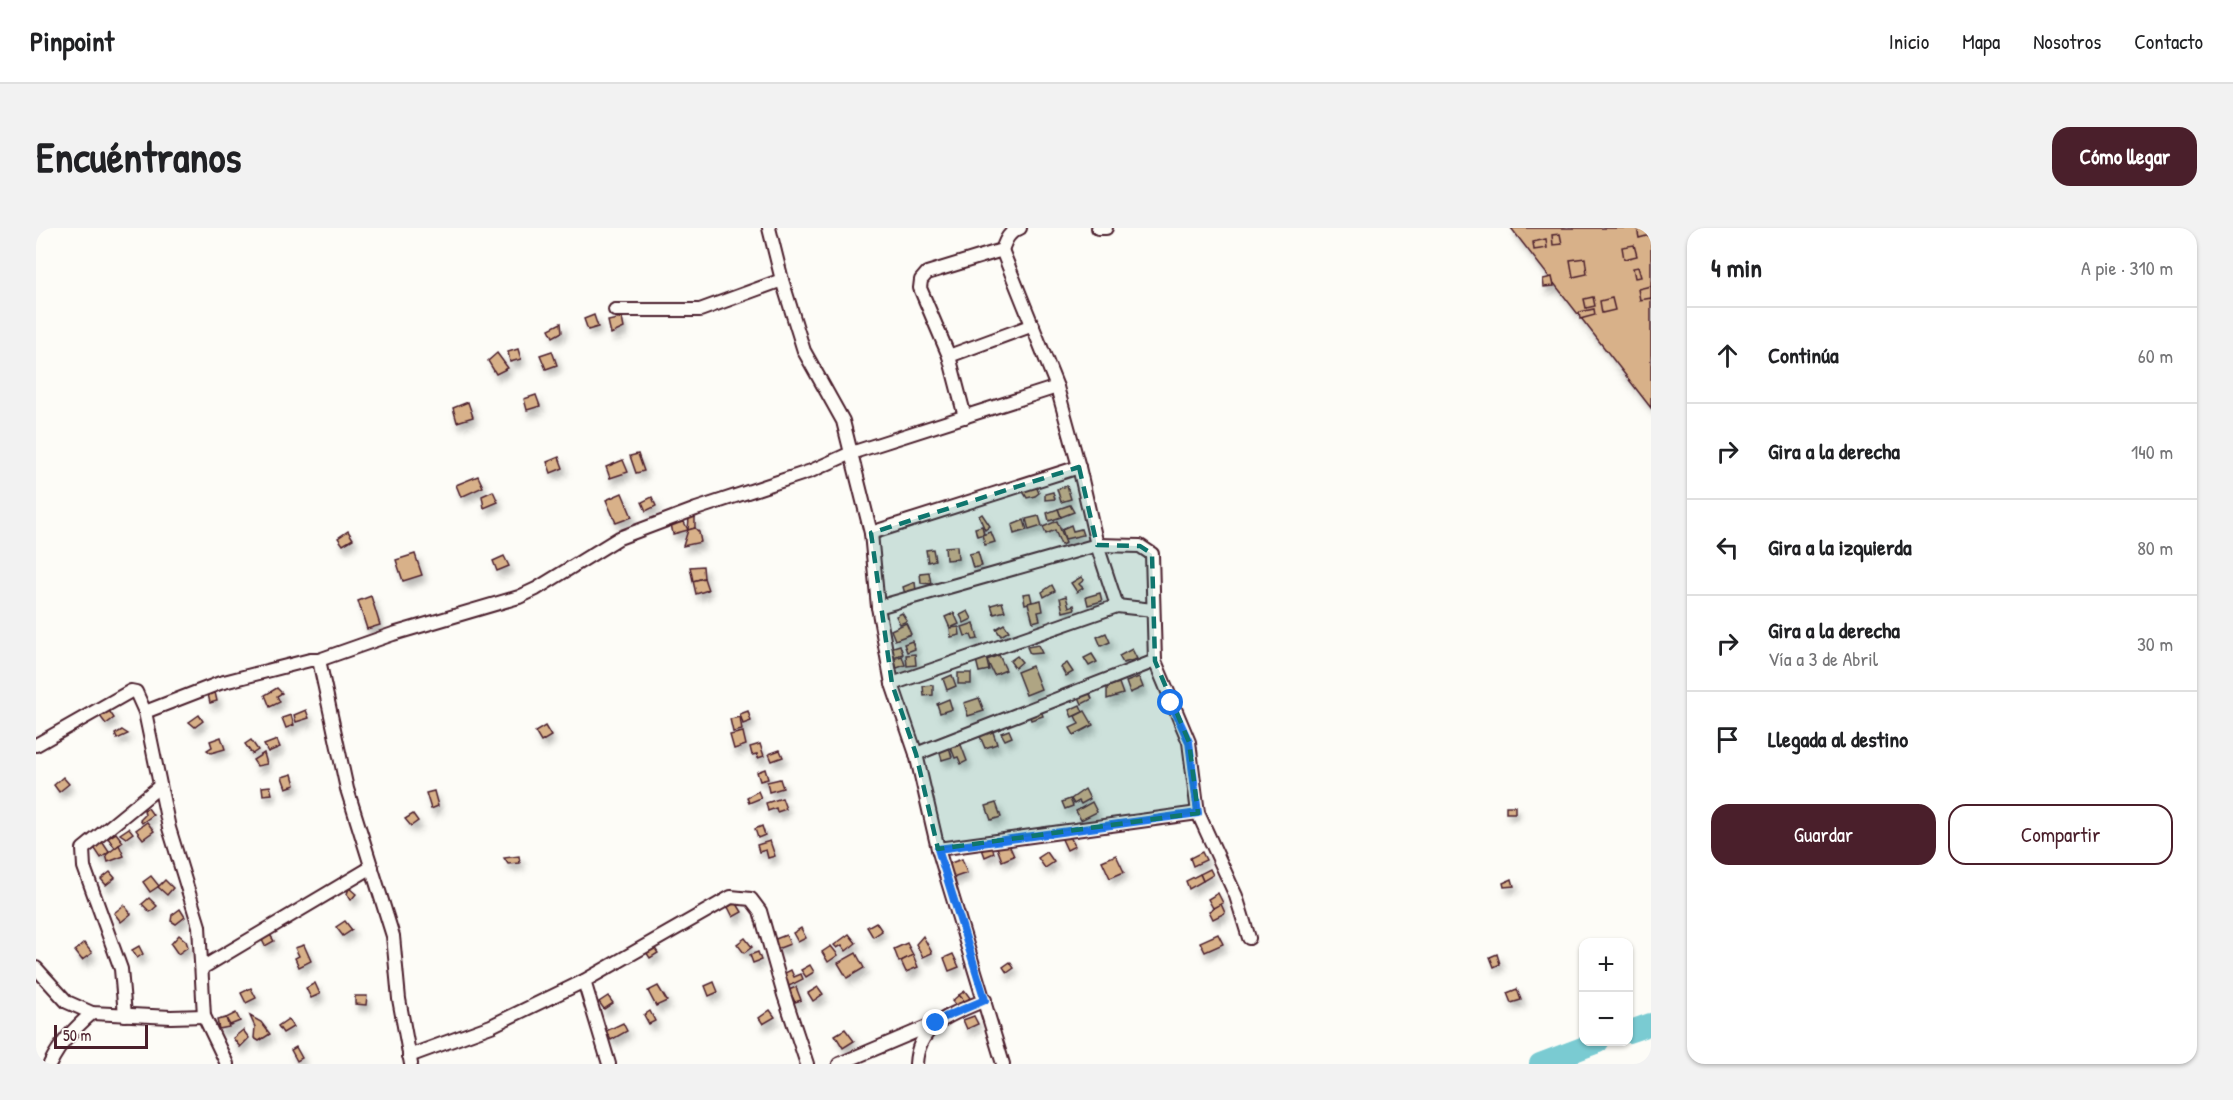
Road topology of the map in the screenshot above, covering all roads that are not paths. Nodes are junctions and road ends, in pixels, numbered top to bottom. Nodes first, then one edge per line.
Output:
1 (769, 228) edge
2 (1020, 228) edge
3 (1098, 228) edge
4 (1106, 228) edge
5 (1002, 250) junction
6 (782, 280) junction
7 (615, 310) dead end
8 (1034, 325) junction
9 (949, 356) junction
10 (1057, 387) junction
11 (965, 417) junction
12 (851, 453) junction
13 (1079, 467) junction
14 (871, 533) junction
15 (1097, 545) junction
16 (1117, 606) junction
17 (878, 607) junction
18 (1154, 610) junction
19 (319, 660) junction
20 (1155, 661) junction
21 (892, 684) junction
22 (145, 712) junction
23 (36, 745) edge
24 (916, 754) junction
25 (160, 786) junction
26 (1198, 813) junction
27 (938, 849) junction
28 (372, 867) junction
29 (1249, 938) dead end
30 (36, 968) edge
31 (202, 968) junction
32 (584, 981) junction
33 (985, 1000) junction
34 (92, 1013) junction
35 (125, 1015) junction
36 (204, 1016) junction
37 (936, 1023) junction
38 (410, 1060) edge
39 (50, 1064) edge
40 (227, 1064) edge
41 (609, 1064) edge
42 (807, 1064) edge
43 (839, 1064) edge
44 (916, 1064) edge
45 (1003, 1064) edge

1 - 6 street
2 - 5 street
3 - 4 street
5 - 8 street
5 - 9 street
6 - 7 street
6 - 12 street
8 - 9 street
8 - 10 street
9 - 11 street
10 - 11 street
10 - 13 street
11 - 12 street
12 - 14 street
12 - 19 street
13 - 14 street
13 - 15 street
14 - 17 street
15 - 16 street
15 - 17 street
15 - 18 street
16 - 18 street
16 - 21 street
17 - 21 street
18 - 20 street
19 - 22 street
19 - 28 street
20 - 24 street
20 - 26 street
21 - 24 street
22 - 23 street
22 - 25 street
24 - 27 street
25 - 31 street
25 - 35 street
26 - 27 street
26 - 29 street
27 - 33 street
28 - 31 street
28 - 38 street
30 - 34 street
31 - 36 street
32 - 38 street
32 - 41 street
32 - 42 street
33 - 37 street
33 - 45 street
34 - 35 street
34 - 39 street
35 - 36 street
36 - 40 street
37 - 43 street
37 - 44 street

